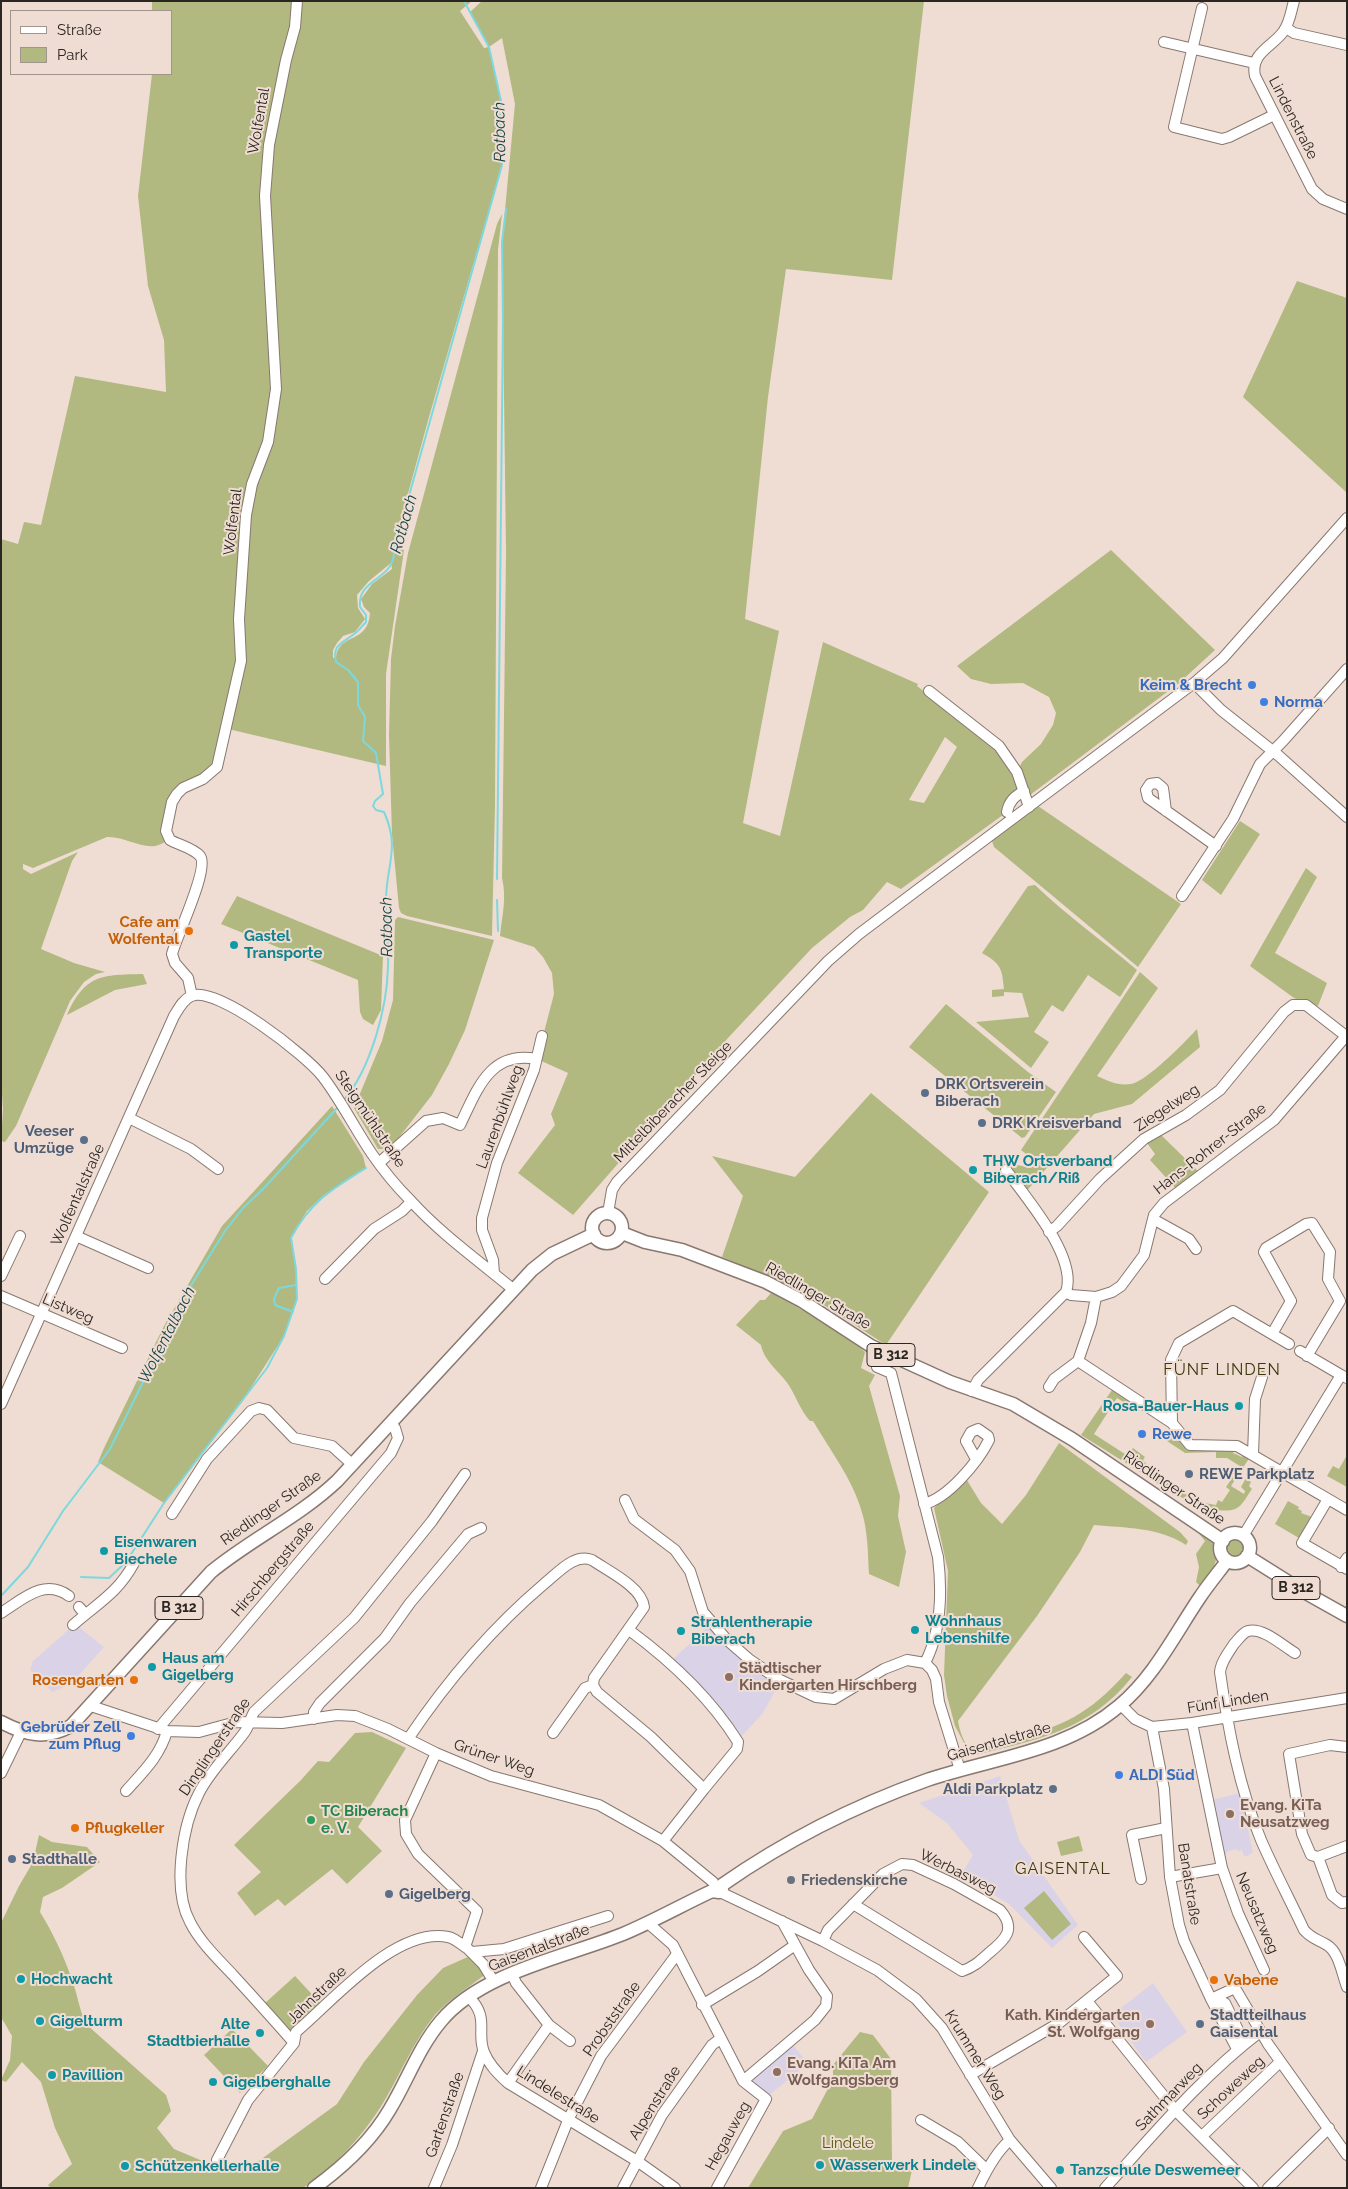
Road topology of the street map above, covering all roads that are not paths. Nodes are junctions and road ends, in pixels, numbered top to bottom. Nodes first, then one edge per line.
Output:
1 (297, 1) edge
2 (1294, 1) edge
3 (1202, 8) dead end
4 (1286, 28) junction
5 (1164, 42) dead end
6 (1347, 45) edge
7 (1193, 49) junction
8 (1254, 63) junction
9 (1274, 115) junction
10 (1347, 209) edge
11 (1347, 518) edge
12 (1347, 669) edge
13 (1194, 683) junction
14 (929, 692) dead end
15 (1272, 752) junction
16 (1024, 791) junction
17 (1029, 807) junction
18 (1166, 811) dead end
19 (1007, 812) dead end
20 (1347, 817) edge
21 (1216, 846) junction
22 (1182, 896) dead end
23 (189, 998) junction
24 (542, 1036) dead end
25 (1346, 1036) edge
26 (536, 1059) junction
27 (129, 1118) junction
28 (379, 1163) junction
29 (218, 1169) dead end
30 (1006, 1170) dead end
31 (411, 1202) junction
32 (608, 1213) junction
33 (1153, 1219) junction
34 (1049, 1232) junction
35 (622, 1233) junction
36 (594, 1234) junction
37 (20, 1236) dead end
38 (76, 1236) junction
39 (1196, 1249) dead end
40 (148, 1268) dead end
41 (494, 1274) junction
42 (1, 1276) edge
43 (325, 1279) dead end
44 (514, 1290) junction
45 (1066, 1292) junction
46 (1, 1296) edge
47 (1096, 1296) junction
48 (40, 1313) junction
49 (1272, 1334) junction
50 (1289, 1344) dead end
51 (122, 1348) dead end
52 (1078, 1361) junction
53 (877, 1367) dead end
54 (1344, 1376) edge
55 (1262, 1377) dead end
56 (1049, 1388) dead end
57 (972, 1391) junction
58 (1, 1404) edge
59 (1172, 1422) junction
60 (390, 1425) junction
61 (1253, 1454) junction
62 (976, 1459) dead end
63 (353, 1465) junction
64 (1282, 1471) junction
65 (465, 1474) dead end
66 (1328, 1499) junction
67 (624, 1500) dead end
68 (924, 1504) junction
69 (1347, 1510) edge
70 (172, 1514) dead end
71 (481, 1528) dead end
72 (1243, 1536) junction
73 (1222, 1541) junction
74 (1247, 1556) junction
75 (1228, 1561) junction
76 (134, 1563) dead end
77 (1345, 1565) edge
78 (70, 1596) dead end
79 (1, 1613) edge
80 (1347, 1616) edge
81 (73, 1625) dead end
82 (629, 1630) junction
83 (1295, 1653) dead end
84 (926, 1664) junction
85 (593, 1685) junction
86 (1347, 1698) edge
87 (1121, 1705) junction
88 (91, 1706) junction
89 (1226, 1718) junction
90 (314, 1719) junction
91 (1, 1722) edge
92 (248, 1722) junction
93 (1192, 1724) junction
94 (1152, 1727) junction
95 (162, 1730) junction
96 (21, 1732) junction
97 (552, 1732) dead end
98 (408, 1739) junction
99 (1347, 1747) edge
100 (436, 1753) junction
101 (960, 1770) junction
102 (1, 1773) edge
103 (704, 1789) junction
104 (126, 1791) dead end
105 (1166, 1828) junction
106 (663, 1841) junction
107 (1347, 1846) edge
108 (1318, 1857) junction
109 (1222, 1868) junction
110 (1170, 1877) junction
111 (1141, 1879) dead end
112 (717, 1887) junction
113 (1347, 1902) edge
114 (854, 1904) junction
115 (608, 1916) dead end
116 (782, 1921) junction
117 (648, 1922) junction
118 (1084, 1937) dead end
119 (823, 1941) junction
120 (795, 1945) junction
121 (468, 1949) junction
122 (677, 1954) junction
123 (1264, 1970) dead end
124 (512, 1974) junction
125 (494, 1982) junction
126 (1347, 1987) edge
127 (469, 1996) junction
128 (1211, 1999) junction
129 (1087, 2001) junction
130 (702, 2005) junction
131 (548, 2025) junction
132 (1260, 2032) junction
133 (720, 2039) junction
134 (570, 2041) dead end
135 (294, 2043) junction
136 (1237, 2049) junction
137 (483, 2051) junction
138 (1280, 2062) junction
139 (970, 2075) junction
140 (743, 2081) junction
141 (508, 2083) junction
142 (1176, 2110) junction
143 (569, 2118) junction
144 (921, 2120) dead end
145 (1329, 2128) junction
146 (1202, 2136) junction
147 (1010, 2140) junction
148 (1347, 2155) edge
149 (217, 2160) dead end
150 (637, 2161) junction
151 (988, 2170) junction
152 (314, 2188) edge
153 (434, 2188) edge
154 (541, 2188) edge
155 (624, 2188) edge
156 (675, 2188) edge
157 (717, 2188) edge
158 (978, 2188) edge
159 (1051, 2188) edge
160 (1105, 2188) edge
161 (1252, 2188) edge
162 (1268, 2188) edge

1 - 23 street, Wolfental
2 - 4 street, Lindenstraße
3 - 7 street
4 - 6 street
4 - 8 street, Lindenstraße
5 - 7 street
7 - 8 street
7 - 9 street
8 - 9 street, Lindenstraße
9 - 10 street, Lindenstraße
11 - 13 street, Mittelbiberacher Steige
12 - 15 street
13 - 15 street
13 - 17 street, Mittelbiberacher Steige
14 - 16 street
15 - 20 street
15 - 21 street
16 - 17 street
16 - 19 street
17 - 32 street, Mittelbiberacher Steige
18 - 21 street
21 - 22 street
23 - 27 street, Wolfentalstraße
23 - 28 street, Steigmühlstraße
24 - 26 street
25 - 33 street, Hans-Rohrer-Straße
25 - 34 street, Ziegelweg
26 - 28 street, Laurenbühlweg
26 - 41 street, Laurenbühlweg
27 - 29 street
27 - 38 street, Wolfentalstraße
28 - 31 street, Steigmühlstraße
30 - 34 street
31 - 41 street, Steigmühlstraße
31 - 43 street
32 - 35 main road
32 - 36 main road
33 - 39 street, Hans-Rohrer-Straße
33 - 47 street, Hans-Rohrer-Straße
34 - 45 street
35 - 36 main road
35 - 57 main road, Riedlinger Straße / B 312
36 - 44 main road, Riedlinger Straße / B 312
37 - 42 street
38 - 40 street
38 - 48 street, Wolfentalstraße
41 - 44 street, Steigmühlstraße
44 - 60 main road, Riedlinger Straße / B 312
45 - 47 street, Hans-Rohrer-Straße
45 - 57 street
46 - 48 street, Listweg
47 - 52 street
48 - 51 street, Listweg
48 - 58 street, Wolfentalstraße
49 - 50 street
49 - 54 street
49 - 59 street
52 - 56 street
52 - 59 street
53 - 68 street
54 - 64 street
55 - 61 street
57 - 73 main road, Riedlinger Straße / B 312
59 - 61 street
60 - 63 main road, Riedlinger Straße / B 312
60 - 95 street, Hirschbergstraße
61 - 64 street
62 - 68 street
63 - 70 street
63 - 88 main road, Riedlinger Straße / B 312
64 - 66 street
64 - 72 street
65 - 92 street, Dinglingerstraße
66 - 69 street
66 - 77 street
67 - 84 street
68 - 84 street
71 - 90 street
72 - 73 main road
72 - 74 main road
73 - 75 main road
74 - 75 main road
74 - 80 main road, B 312
75 - 87 main road, Gaisentalstraße
76 - 81 street
78 - 79 street
82 - 85 street
82 - 98 street
82 - 103 street
83 - 89 street
84 - 101 street
85 - 97 street
85 - 103 street
86 - 89 street, Fünf Linden
87 - 94 street
87 - 101 main road, Gaisentalstraße
88 - 95 street, Grüner Weg
88 - 96 main road, Riedlinger Straße / B 312
89 - 93 street, Fünf Linden
89 - 126 street
90 - 92 street, Grüner Weg
90 - 98 street, Grüner Weg
91 - 96 main road, Riedlinger Straße / B 312
92 - 95 street, Grüner Weg
92 - 135 street, Dinglingerstraße
93 - 94 street, Fünf Linden
93 - 109 street, Neusatzweg
94 - 105 street, Banatstraße
95 - 104 street
96 - 102 street
98 - 100 street, Grüner Weg
99 - 108 street
100 - 106 street, Grüner Weg
100 - 121 street
101 - 112 main road, Gaisentalstraße
103 - 106 street
105 - 110 street, Banatstraße
105 - 111 street, Banatstraße
106 - 112 street, Grüner Weg
107 - 108 street
108 - 113 street
109 - 110 street, Neusatzweg
109 - 123 street, Neusatzweg
110 - 128 street, Banatstraße
112 - 116 street, Krummer Weg
112 - 117 main road, Gaisentalstraße
114 - 114 street, Werbasweg
114 - 119 street, Werbasweg
115 - 121 street, Jahnstraße
116 - 119 street, Krummer Weg
116 - 120 street
117 - 122 street
117 - 124 main road, Gaisentalstraße
118 - 129 street
119 - 139 street, Krummer Weg
120 - 130 street
120 - 140 street
121 - 125 street
121 - 135 street, Jahnstraße
122 - 130 street
122 - 143 street, Probststraße
124 - 125 main road, Gaisentalstraße
124 - 131 street
125 - 127 main road, Gaisentalstraße
127 - 137 street, Lindelestraße
127 - 152 main road, Gaisentalstraße
128 - 132 street
128 - 136 street, Banatstraße
129 - 139 street
129 - 142 street
130 - 133 street
131 - 134 street
131 - 141 street
132 - 136 street, Sathmarweg
132 - 138 street
133 - 140 street
133 - 150 street, Alpenstraße
135 - 149 street, Jahnstraße
136 - 142 street, Sathmarweg
137 - 141 street, Lindelestraße
137 - 153 street, Gartenstraße
138 - 145 street
138 - 146 street, Schoweweg
139 - 147 street, Krummer Weg
140 - 157 street, Hegauweg
141 - 143 street, Lindelestraße
142 - 146 street
142 - 160 street, Sathmarweg
143 - 150 street, Lindelestraße
143 - 154 street, Probststraße
144 - 151 street
145 - 148 street
145 - 162 street
146 - 161 street
147 - 151 street
147 - 159 street, Krummer Weg
150 - 155 street, Alpenstraße
150 - 156 street, Lindelestraße
151 - 158 street

